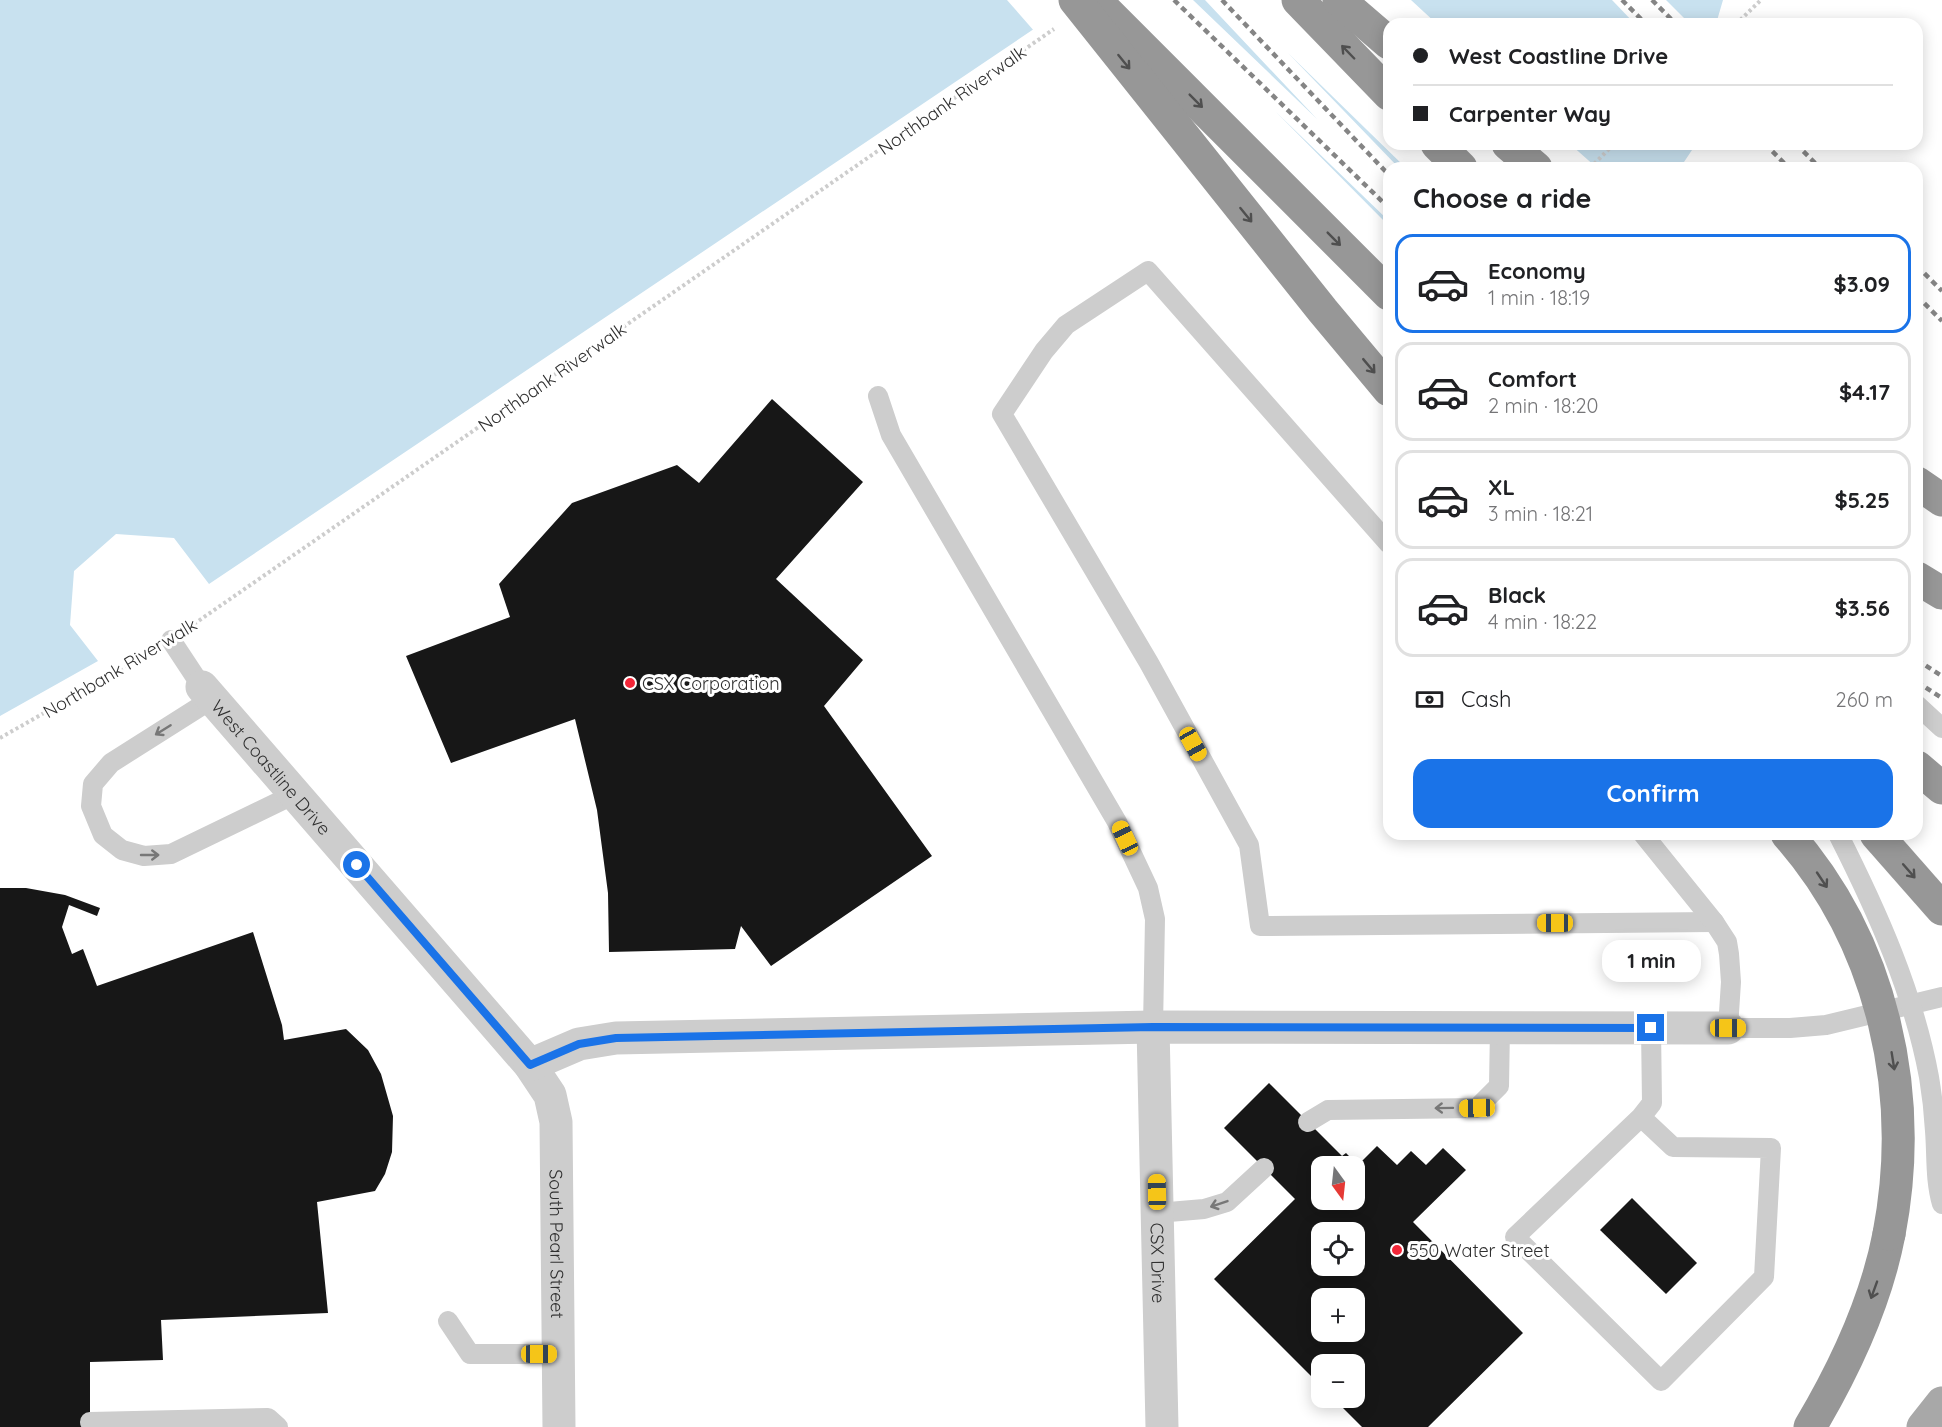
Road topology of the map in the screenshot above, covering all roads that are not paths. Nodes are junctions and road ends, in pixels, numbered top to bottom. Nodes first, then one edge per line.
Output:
1 (1075, 0) edge
2 (1095, 0) edge
3 (1298, 0) edge
4 (1339, 0) edge
5 (1383, 37) edge
6 (1383, 88) edge
7 (1443, 150) edge
8 (1515, 150) edge
9 (1455, 162) edge
10 (1529, 162) edge
11 (1383, 288) edge
12 (1383, 383) edge
13 (878, 396) dead end
14 (1923, 487) edge
15 (1942, 500) edge
16 (1383, 537) edge
17 (1923, 582) edge
18 (1942, 593) edge
19 (171, 640) road end
20 (207, 693) junction
21 (1923, 711) edge
22 (1942, 729) edge
23 (1923, 771) edge
24 (1942, 788) edge
25 (295, 794) junction
26 (1648, 840) edge
27 (1792, 840) edge
28 (1841, 840) edge
29 (1881, 840) edge
30 (1942, 909) edge
31 (1714, 922) junction
32 (1942, 997) edge
33 (1911, 1005) junction
34 (1153, 1027) junction
35 (1500, 1028) junction
36 (1651, 1028) junction
37 (1728, 1028) junction
38 (530, 1065) junction
39 (1641, 1117) junction
40 (1308, 1122) dead end
41 (1264, 1168) dead end
42 (1942, 1204) edge
43 (1157, 1213) junction
44 (448, 1321) dead end
45 (559, 1354) junction
46 (1942, 1403) edge
47 (90, 1422) dead end
48 (278, 1427) edge
49 (559, 1427) edge
50 (1162, 1427) edge
51 (1809, 1427) edge
52 (1923, 1427) edge

1 -> 12 highway, bridge
2 -> 11 highway
6 -> 3 highway
4 - 5 highway
7 - 9 highway
8 - 10 highway
13 - 34 lane
14 - 15 highway
16 - 31 lane
17 - 18 highway
19 - 20 lane
20 - 25 street, West Coastline Drive
20 -> 25 lane
21 - 22 lane
23 - 24 highway
25 - 38 street, West Coastline Drive
26 - 31 lane
27 -> 51 highway, bridge
28 - 33 lane
29 -> 30 highway
31 - 37 lane
32 - 33 lane
33 - 37 lane
33 - 42 lane
34 - 35 street
34 - 38 street
34 - 43 street, CSX Drive
35 - 36 street
35 -> 40 lane
36 - 37 street
36 - 39 lane
38 - 45 street, South Pearl Street
39 - 39 lane
41 -> 43 lane
43 - 50 street, CSX Drive
44 - 45 lane
45 - 49 street, South Pearl Street
46 - 52 main road
47 - 48 lane

